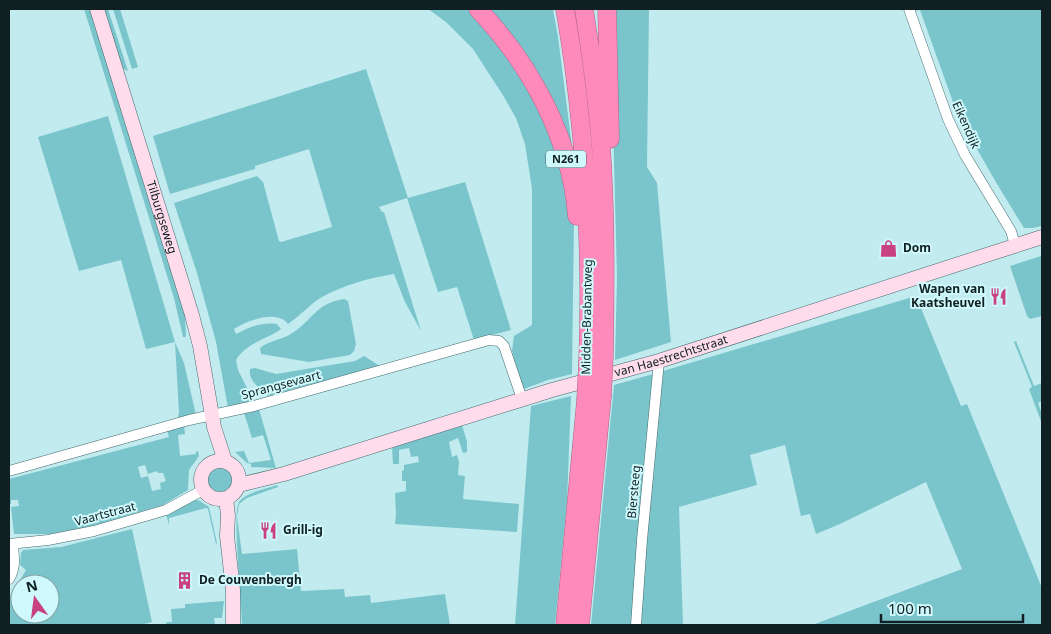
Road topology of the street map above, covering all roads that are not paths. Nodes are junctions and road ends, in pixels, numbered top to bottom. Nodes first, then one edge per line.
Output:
1 (97, 9) edge
2 (478, 9) edge
3 (565, 9) edge
4 (584, 9) edge
5 (607, 9) edge
6 (909, 9) edge
7 (603, 181) junction
8 (1042, 237) edge
9 (1015, 245) junction
10 (589, 334) junction
11 (596, 359) junction
12 (658, 361) junction
13 (594, 398) junction
14 (522, 399) junction
15 (213, 420) junction
16 (219, 462) junction
17 (9, 471) edge
18 (239, 480) junction
19 (203, 490) junction
20 (221, 499) junction
21 (11, 544) edge
22 (9, 580) edge
23 (233, 625) edge
24 (565, 625) edge
25 (580, 625) edge
26 (636, 625) edge

1 - 15 street, Tilburgseweg
2 - 10 highway, N261
3 - 10 highway, Midden-Brabantweg / N261
4 - 7 highway, Midden-Brabantweg / N261
5 - 7 highway, N261
6 - 9 street, Eikendijk
7 - 11 highway, Midden-Brabantweg / N261
8 - 9 street, van Haestrechtstraat
9 - 12 street, van Haestrechtstraat
10 - 11 highway, Midden-Brabantweg / N261
11 - 13 highway, Midden-Brabantweg / N261, bridge
12 - 14 street, van Haestrechtstraat
12 - 26 street, Biersteeg
13 - 24 highway, Midden-Brabantweg / N261
13 - 25 highway, Midden-Brabantweg / N261
14 - 15 street, Sprangsevaart
14 - 18 street, van Haestrechtstraat
15 - 16 street, Tilburgseweg
15 - 17 street, Sprangsevaart
16 - 18 street
16 - 19 street
18 - 20 street
19 - 20 street
19 - 21 street, Vaartstraat
20 - 23 street
21 - 22 street

